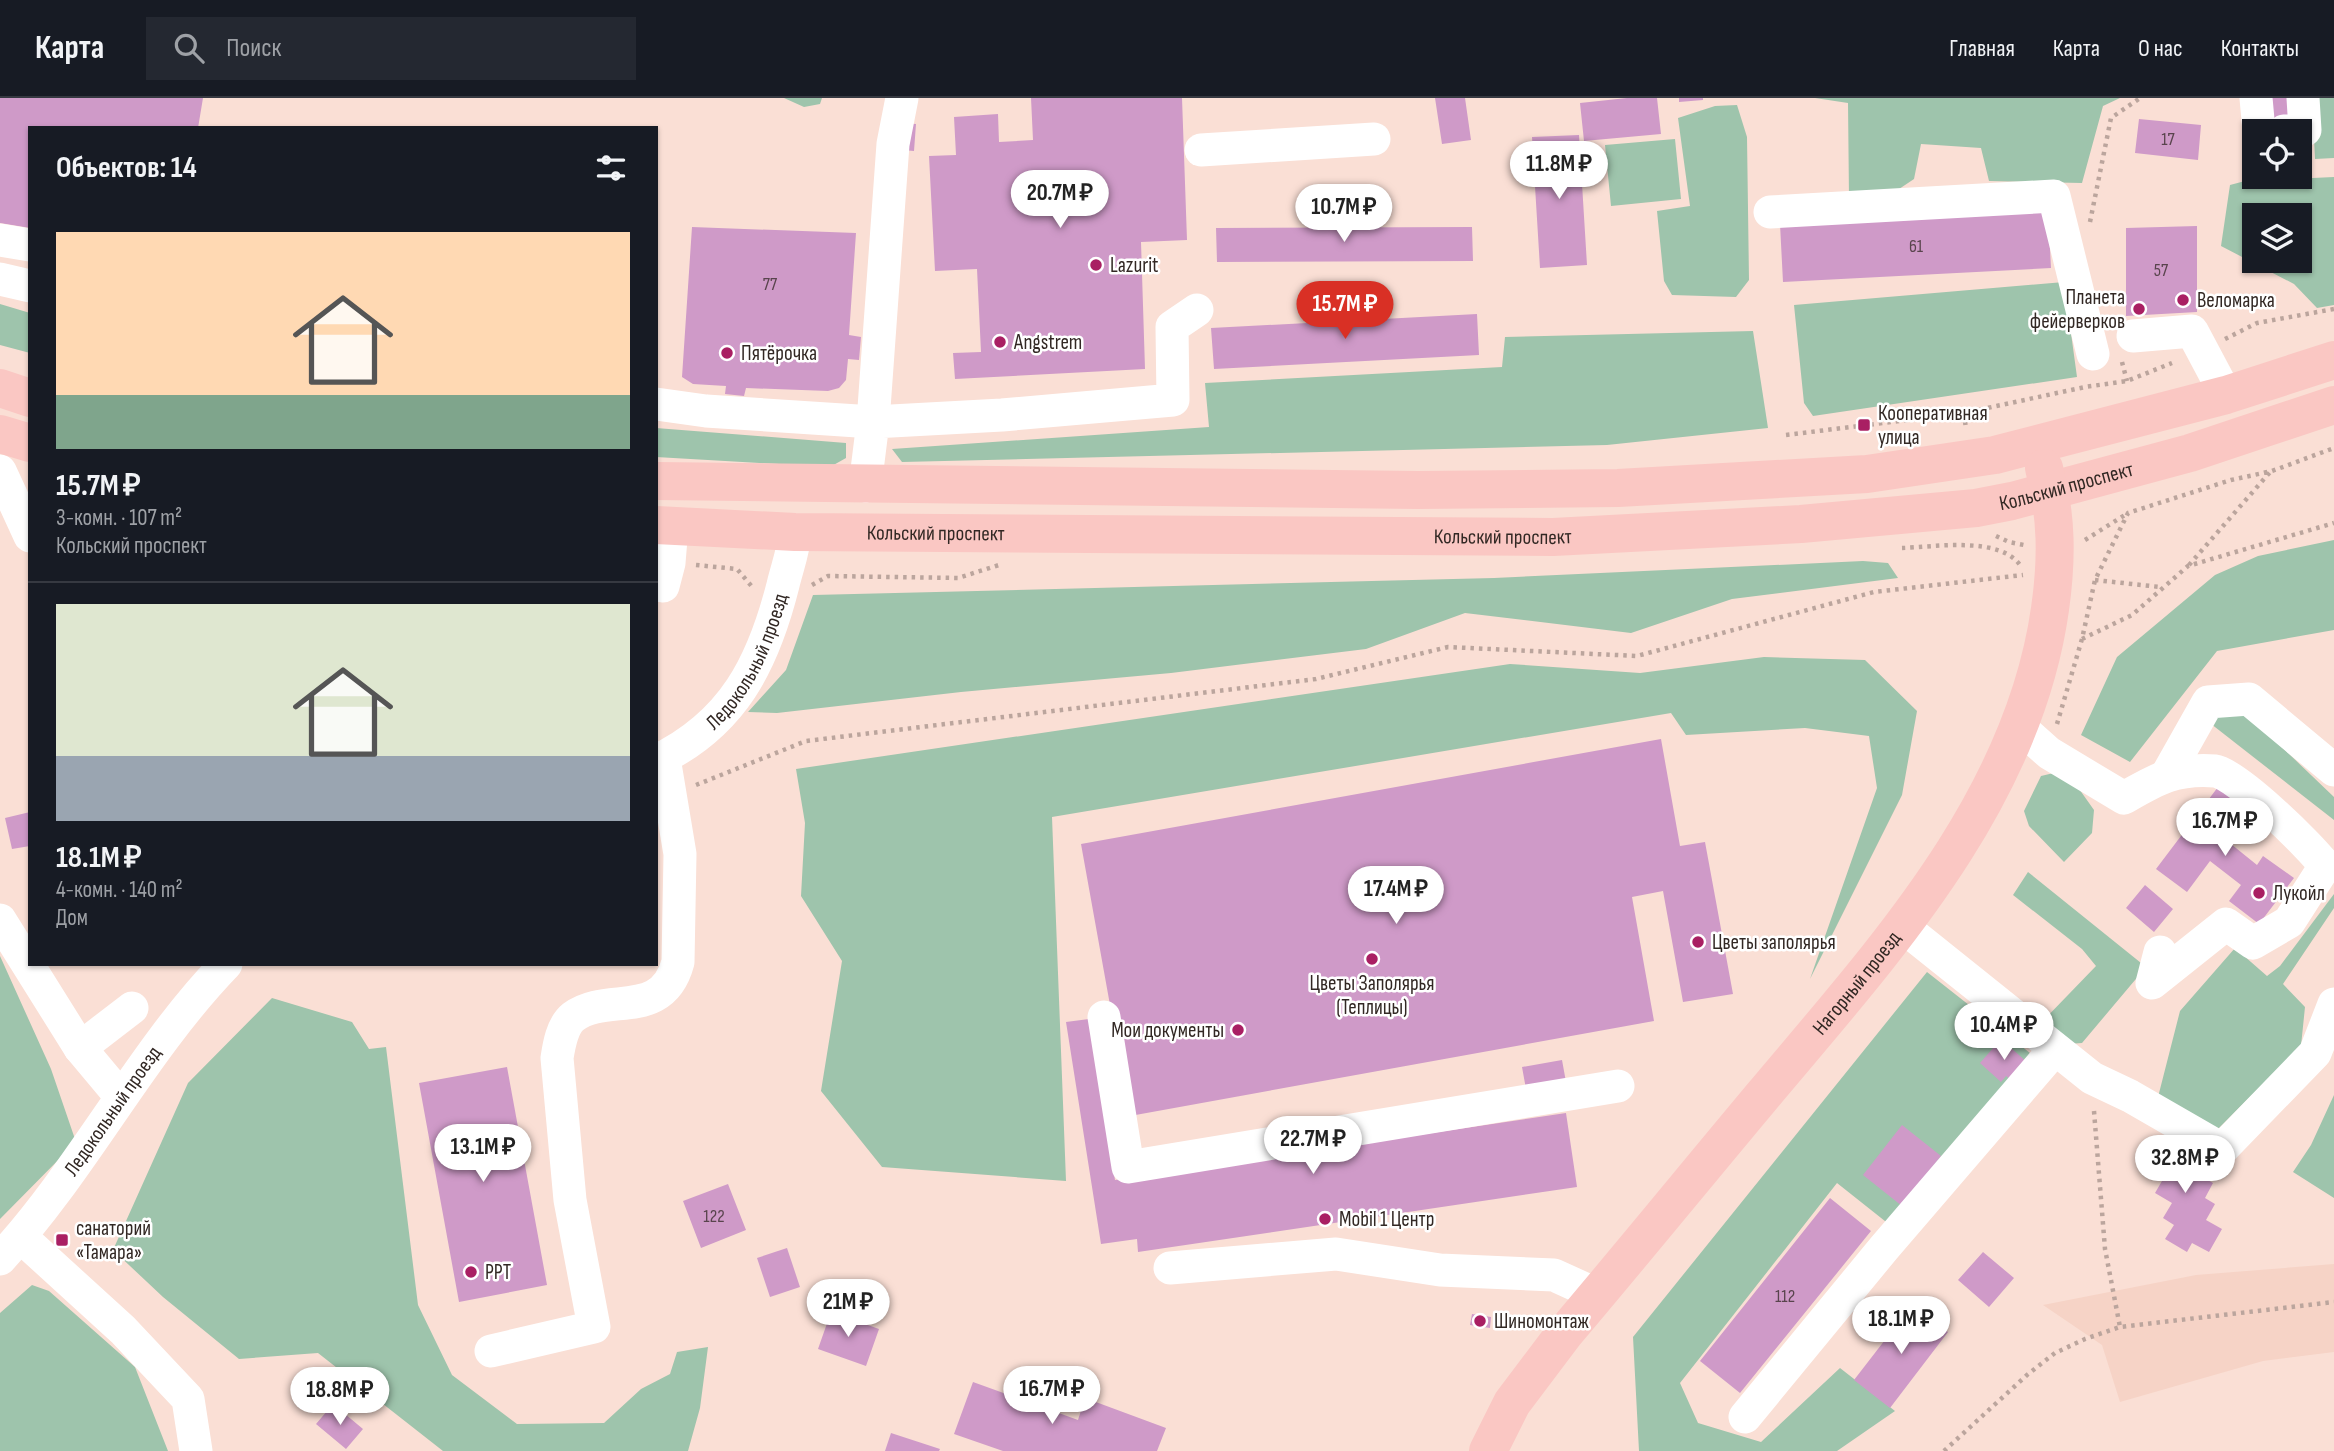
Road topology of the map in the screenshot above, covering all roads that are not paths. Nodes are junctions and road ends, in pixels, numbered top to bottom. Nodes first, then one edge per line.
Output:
1 (902, 98) edge
2 (2256, 98) edge
3 (2303, 98) edge
4 (2258, 119) edge
5 (2304, 119) edge
6 (1374, 139) dead end
7 (1201, 150) dead end
8 (1770, 212) dead end
9 (0, 240) edge
10 (28, 245) edge
11 (0, 279) edge
12 (28, 286) edge
13 (1197, 310) dead end
14 (2334, 360) edge
15 (0, 388) edge
16 (2226, 395) junction
17 (28, 397) edge
18 (658, 404) edge
19 (2334, 405) edge
20 (873, 422) junction
21 (0, 434) edge
22 (28, 442) edge
23 (2038, 444) junction
24 (658, 481) edge
25 (797, 484) junction
26 (865, 486) junction
27 (2051, 492) junction
28 (664, 526) edge
29 (795, 532) junction
30 (663, 574) edge
31 (2021, 727) junction
32 (660, 760) edge
33 (2334, 770) edge
34 (2168, 774) junction
35 (0, 920) edge
36 (1902, 926) junction
37 (2160, 952) dead end
38 (28, 965) edge
39 (29, 966) edge
40 (224, 966) edge
41 (2334, 1004) edge
42 (132, 1008) dead end
43 (1104, 1017) dead end
44 (80, 1048) junction
45 (2055, 1049) junction
46 (1618, 1086) dead end
47 (121, 1097) junction
48 (10, 1248) edge
49 (1170, 1268) dead end
50 (1598, 1294) junction
51 (491, 1351) dead end
52 (1745, 1417) dead end
53 (196, 1451) edge
54 (1488, 1451) edge

1 - 20 street
2 - 4 street
3 - 5 street
6 - 7 street
8 - 16 street
9 - 10 street
11 - 12 street
13 - 20 street
14 - 16 main road
15 - 17 main road
16 - 23 main road
18 - 20 street
19 - 27 main road, Кольский проспект
20 - 26 street
21 - 22 main road
23 - 26 main road
23 - 27 main road, Нагорный проезд
24 - 25 main road
25 - 26 main road
25 - 29 main road
27 - 29 main road, Кольский проспект
27 - 31 main road, Нагорный проезд
28 - 29 main road, Кольский проспект
28 - 30 street
29 - 32 street, Ледокольный проезд
31 - 34 street
31 - 36 main road, Нагорный проезд
32 - 51 street
33 - 34 street
34 - 37 street
35 - 38 street
36 - 45 street
36 - 50 main road, Нагорный проезд
39 - 44 street
40 - 47 street, Ледокольный проезд
41 - 45 street
42 - 44 street
43 - 46 street
44 - 47 street
45 - 52 street
47 - 48 street, Ледокольный проезд
48 - 53 street
49 - 50 street
50 - 54 main road, Нагорный проезд

